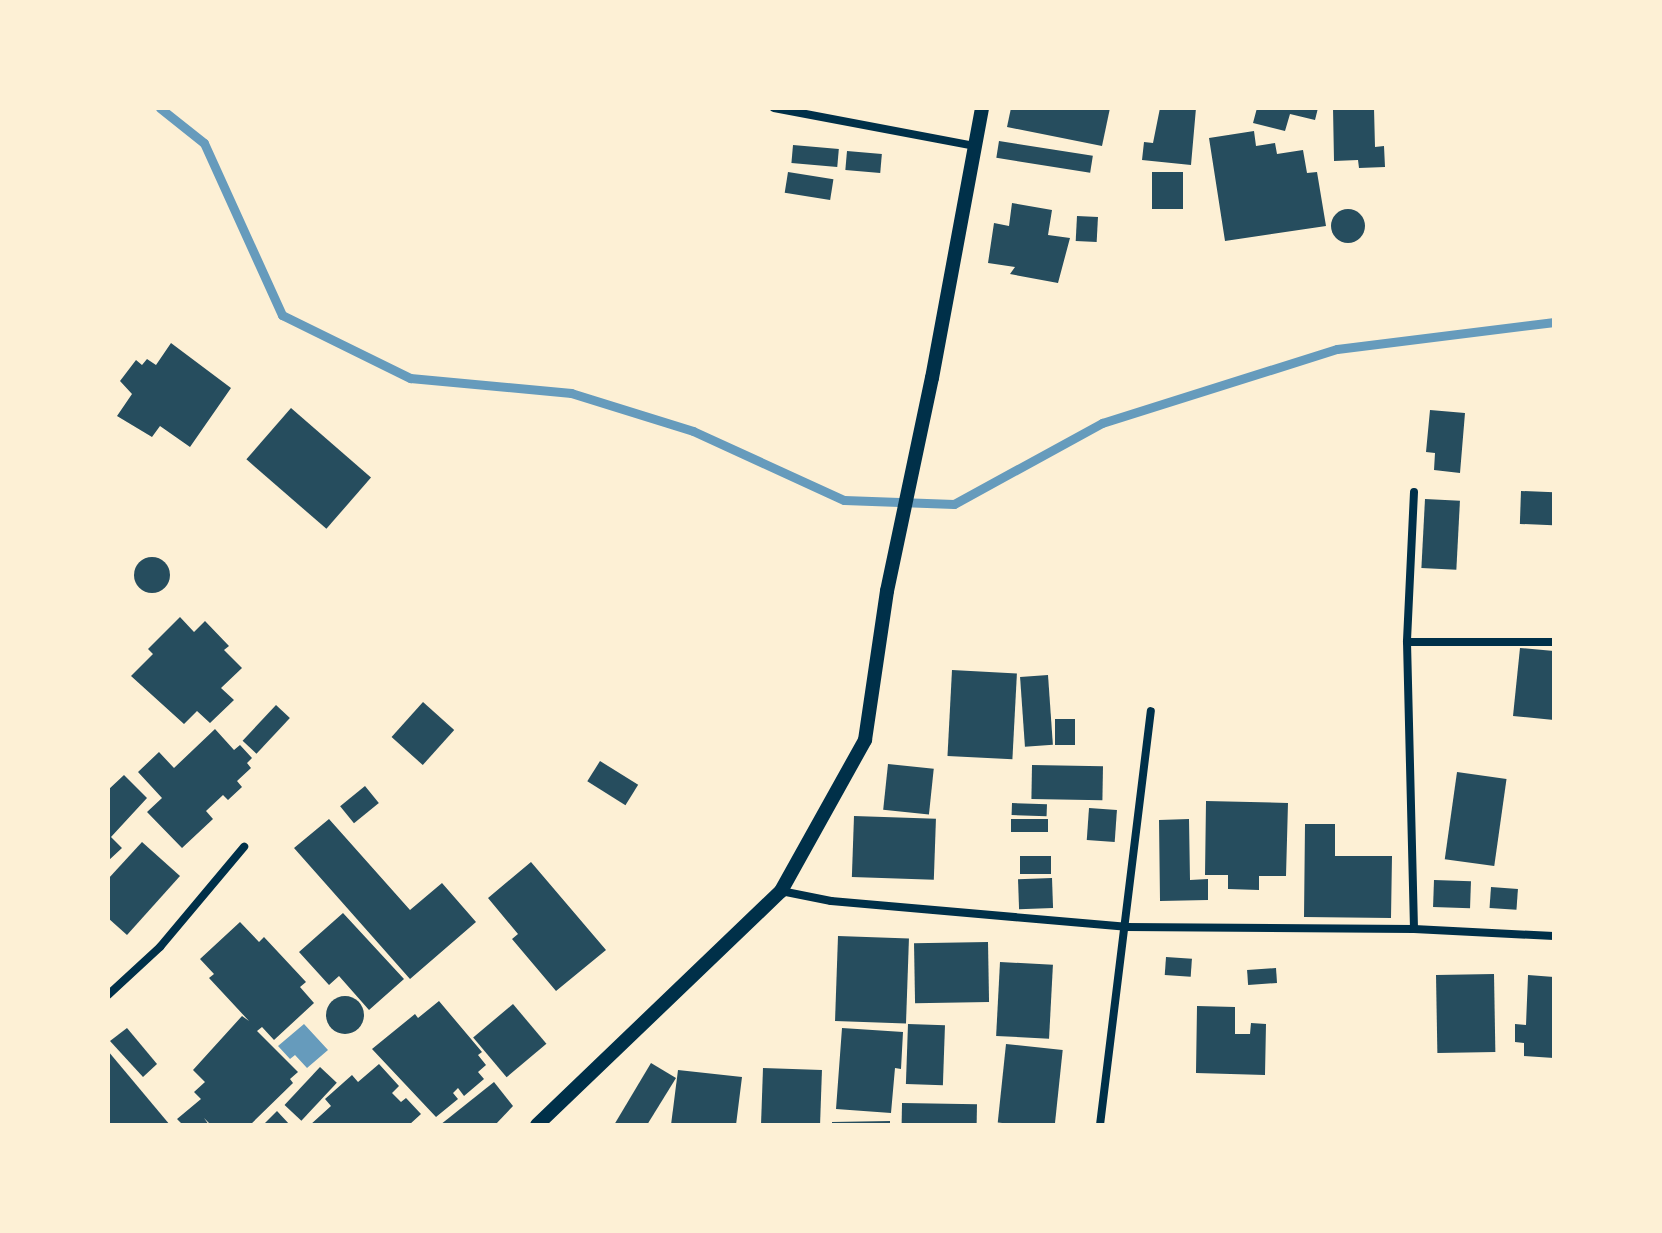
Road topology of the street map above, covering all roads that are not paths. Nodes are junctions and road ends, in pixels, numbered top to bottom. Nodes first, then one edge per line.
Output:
1 (774, 108) edge
2 (982, 108) edge
3 (975, 146) junction
4 (1414, 492) dead end
5 (1407, 642) junction
6 (1554, 642) edge
7 (1151, 711) dead end
8 (244, 847) dead end
9 (781, 891) junction
10 (1126, 927) junction
11 (1414, 929) junction
12 (1554, 936) edge
13 (108, 995) edge
14 (537, 1125) edge
15 (1100, 1125) edge

1 - 3 street
2 - 3 street
3 - 9 street
4 - 5 street
5 - 6 street
5 - 11 street
7 - 10 street
8 - 13 street
9 - 10 street
9 - 14 street
10 - 11 street
10 - 15 street
11 - 12 street

